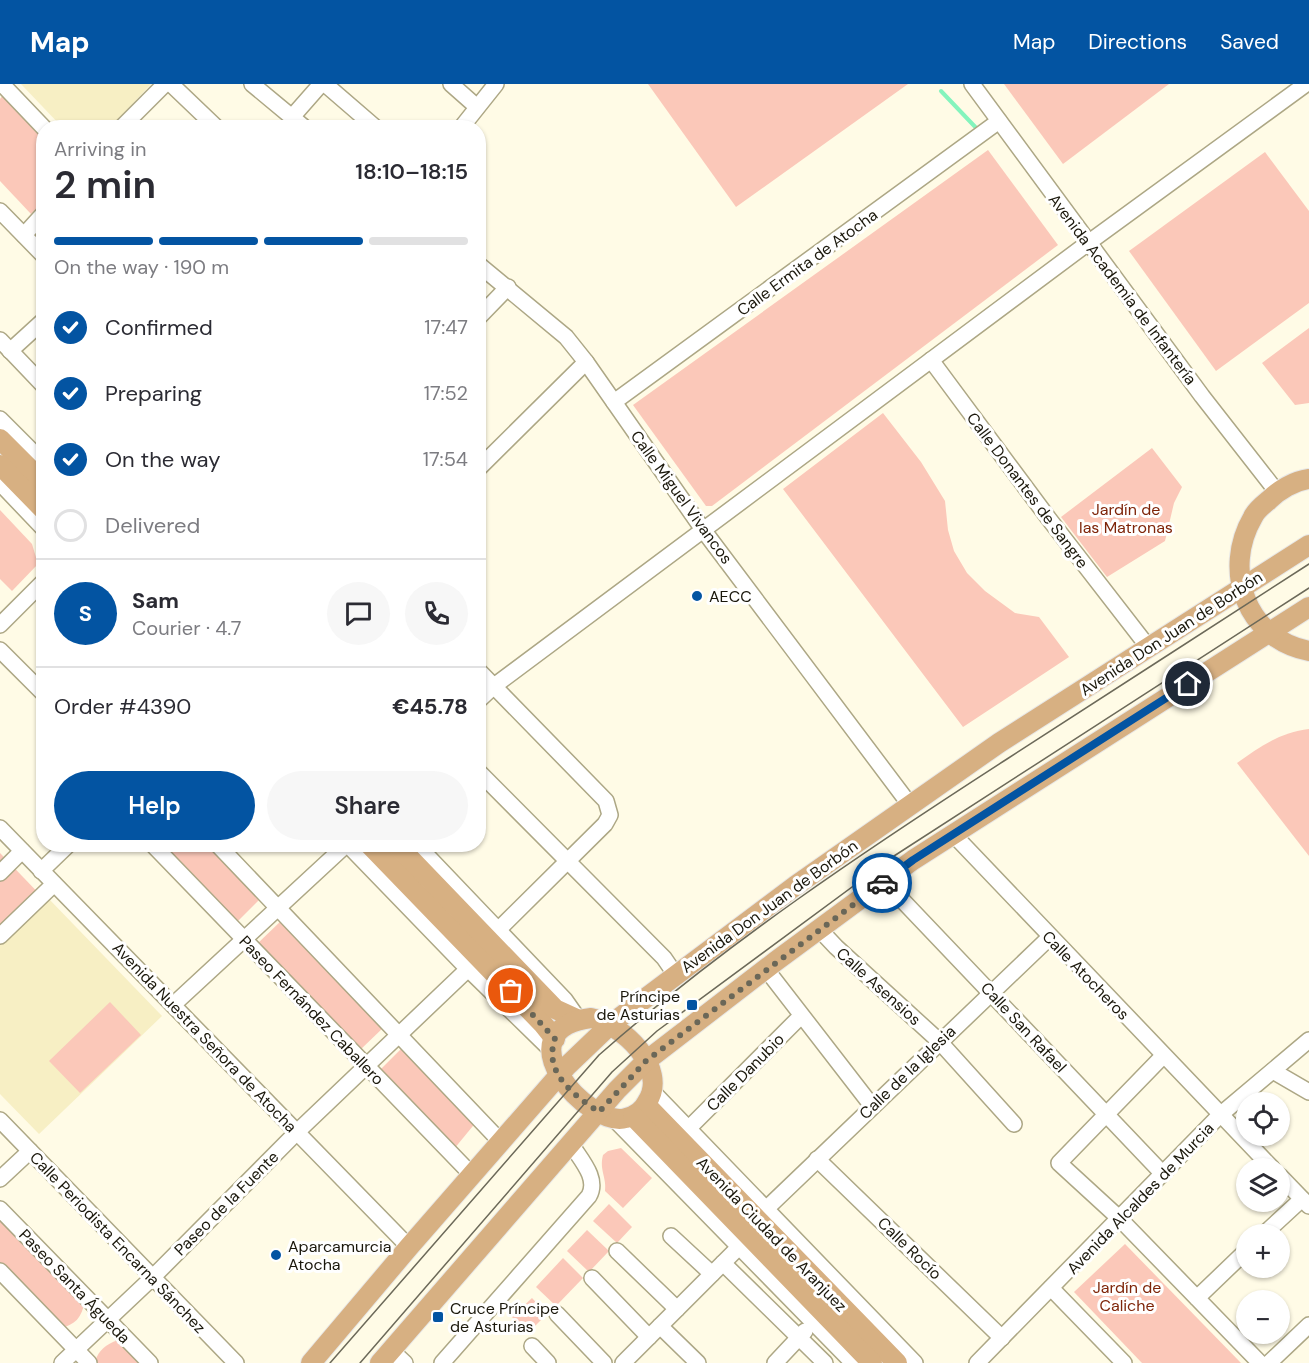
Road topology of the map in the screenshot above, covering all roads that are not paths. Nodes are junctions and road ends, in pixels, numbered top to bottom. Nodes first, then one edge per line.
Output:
1 (2, 84) edge
2 (165, 84) edge
3 (171, 84) edge
4 (252, 84) edge
5 (323, 84) edge
6 (451, 84) edge
7 (496, 84) edge
8 (972, 84) edge
9 (1306, 84) edge
10 (477, 107) junction
11 (292, 117) junction
12 (36, 120) edge
13 (133, 120) edge
14 (209, 120) edge
15 (296, 120) edge
16 (366, 120) edge
17 (467, 120) edge
18 (999, 122) junction
19 (0, 211) edge
20 (36, 222) edge
21 (24, 235) junction
22 (1088, 243) junction
23 (36, 248) edge
24 (486, 270) edge
25 (508, 287) junction
26 (486, 310) edge
27 (36, 328) edge
28 (5, 346) edge
29 (931, 360) junction
30 (586, 362) junction
31 (36, 378) edge
32 (614, 402) junction
33 (0, 419) edge
34 (0, 439) edge
35 (36, 456) edge
36 (486, 461) edge
37 (0, 465) edge
38 (36, 475) edge
39 (1309, 479) edge
40 (0, 483) edge
41 (1277, 492) junction
42 (36, 502) edge
43 (36, 521) edge
44 (704, 531) junction
45 (1309, 546) edge
46 (1241, 588) junction
47 (36, 589) edge
48 (1309, 607) edge
49 (0, 625) edge
50 (1270, 633) junction
51 (1149, 648) junction
52 (0, 650) edge
53 (1309, 651) edge
54 (486, 678) edge
55 (36, 686) edge
56 (494, 686) junction
57 (486, 694) edge
58 (486, 779) edge
59 (910, 805) junction
60 (0, 828) edge
61 (953, 834) junction
62 (22, 851) junction
63 (61, 852) edge
64 (160, 852) edge
65 (225, 852) edge
66 (338, 852) edge
67 (355, 852) edge
68 (377, 852) edge
69 (404, 852) edge
70 (424, 852) edge
71 (568, 861) junction
72 (42, 871) junction
73 (0, 873) edge
74 (884, 881) junction
75 (54, 884) junction
76 (278, 908) junction
77 (819, 929) junction
78 (498, 930) junction
79 (0, 936) edge
80 (1050, 937) junction
81 (244, 940) junction
82 (468, 969) junction
83 (766, 969) junction
84 (675, 974) junction
85 (991, 992) junction
86 (173, 1005) junction
87 (801, 1016) junction
88 (579, 1020) junction
89 (611, 1024) junction
90 (400, 1034) junction
91 (1309, 1040) edge
92 (939, 1041) junction
93 (553, 1045) junction
94 (1163, 1056) junction
95 (646, 1061) junction
96 (366, 1067) junction
97 (1273, 1071) junction
98 (559, 1076) junction
99 (1309, 1092) edge
100 (873, 1106) junction
101 (629, 1108) junction
102 (1105, 1113) junction
103 (1220, 1115) junction
104 (0, 1120) edge
105 (1014, 1124) dead end
106 (688, 1129) junction
107 (297, 1132) junction
108 (501, 1142) junction
109 (571, 1144) junction
110 (30, 1151) junction
111 (1262, 1158) edge
112 (817, 1159) junction
113 (1164, 1174) junction
114 (472, 1175) junction
115 (0, 1179) edge
116 (1290, 1186) edge
117 (1305, 1202) edge
118 (0, 1209) edge
119 (766, 1209) junction
120 (1119, 1218) junction
121 (1277, 1224) edge
122 (671, 1236) dead end
123 (409, 1246) junction
124 (740, 1246) junction
125 (617, 1251) dead end
126 (1236, 1261) edge
127 (723, 1263) junction
128 (0, 1271) edge
129 (712, 1274) junction
130 (152, 1278) junction
131 (592, 1278) dead end
132 (1051, 1288) junction
133 (1197, 1298) junction
134 (677, 1309) junction
135 (557, 1314) dead end
136 (808, 1317) junction
137 (108, 1320) junction
138 (1309, 1325) edge
139 (660, 1326) junction
140 (649, 1337) junction
141 (800, 1338) junction
142 (1002, 1338) junction
143 (834, 1343) junction
144 (532, 1346) dead end
145 (76, 1349) junction
146 (392, 1359) edge
147 (814, 1359) edge
148 (62, 1363) edge
149 (90, 1363) edge
150 (150, 1363) edge
151 (236, 1363) edge
152 (311, 1363) edge
153 (442, 1363) edge
154 (548, 1363) edge
155 (604, 1363) edge
156 (623, 1363) edge
157 (698, 1363) edge
158 (775, 1363) edge
159 (854, 1363) edge
160 (872, 1363) edge
161 (897, 1363) edge
162 (915, 1363) edge
163 (977, 1363) edge
164 (1124, 1363) edge
165 (1260, 1363) edge
166 (1269, 1363) edge

1 - 12 street
2 - 13 street
3 - 14 street
4 - 11 street
5 - 11 street
5 - 16 street
6 - 10 street
7 - 10 street
8 - 18 street, Avenida Academia de Infantería
9 - 22 street
10 - 17 street
11 - 15 street
18 - 22 street, Avenida Academia de Infantería
18 - 32 street, Calle Ermita de Atocha
19 - 21 street
20 - 21 street
21 - 23 street
22 - 29 street
22 - 41 street, Avenida Academia de Infantería
24 - 25 street, Calle Miguel Vivancos
25 - 26 street
25 - 30 street, Calle Miguel Vivancos
27 - 28 street
28 - 31 street
29 - 44 street
29 - 51 street, Calle Donantes de Sangre
30 - 32 street, Calle Miguel Vivancos
30 - 36 street
32 - 44 street, Calle Miguel Vivancos
33 - 35 street
34 - 38 main road
37 - 42 main road
39 - 41 main road
40 - 43 street
41 - 46 main road
44 - 56 street
44 - 59 street, Calle Miguel Vivancos
45 - 46 main road, Avenida Don Juan de Borbón
46 - 50 main road
46 - 51 main road, Avenida Don Juan de Borbón
47 - 49 street
48 - 50 main road
50 - 53 main road
50 - 61 main road
51 - 59 main road, Avenida Don Juan de Borbón
52 - 55 street
54 - 56 street
56 - 57 street
56 - 71 street
58 - 71 street
59 - 84 main road, Avenida Don Juan de Borbón
60 - 62 street, Avenida Nuestra Señora de Atocha
61 - 74 main road
61 - 80 street, Calle Atocheros
62 - 72 street, Avenida Nuestra Señora de Atocha
62 - 73 street
63 - 72 street
64 - 81 street, Paseo Fernández Caballero
65 - 76 street
66 - 76 street
67 - 82 street
68 - 93 main road
69 - 88 main road
70 - 78 street
71 - 78 street
71 - 84 street
72 - 75 street, Avenida Nuestra Señora de Atocha
74 - 77 main road
74 - 85 street, Calle San Rafael
75 - 79 street
75 - 86 street, Avenida Nuestra Señora de Atocha
76 - 81 street
76 - 90 street
77 - 83 main road
77 - 92 street, Calle Asensios
78 - 88 street
80 - 85 street, Calle de la Iglesia
80 - 94 street, Calle Atocheros
81 - 86 street
81 - 96 street, Paseo Fernández Caballero
82 - 90 street, Paseo de la Fuente
82 - 93 street
83 - 87 street
83 - 95 main road
84 - 89 main road, Avenida Don Juan de Borbón
85 - 92 street, Calle de la Iglesia
85 - 102 street, Calle San Rafael
86 - 107 street, Avenida Nuestra Señora de Atocha
87 - 100 street
87 - 106 street, Calle Danubio
88 - 89 main road
88 - 93 main road
89 - 95 main road
89 - 98 main road, Avenida Don Juan de Borbón
90 - 96 street, Paseo de la Fuente
90 - 108 street
91 - 97 street, Avenida Alcaldes de Murcia
92 - 100 street, Calle de la Iglesia
92 - 105 street, Calle Asensios
93 - 98 main road
94 - 102 street
94 - 103 street, Calle Atocheros
95 - 101 main road
95 - 101 main road
96 - 107 street, Paseo de la Fuente
96 - 114 street, Paseo Fernández Caballero
97 - 99 street
97 - 103 street, Avenida Alcaldes de Murcia
98 - 101 main road
98 - 108 main road, Avenida Don Juan de Borbón
100 - 112 street, Calle de la Iglesia
101 - 106 street
101 - 109 main road
101 - 124 street
101 - 160 main road, Avenida Ciudad de Aranjuez
101 - 161 main road, Avenida Ciudad de Aranjuez
102 - 113 street, Calle San Rafael
102 - 120 street
103 - 111 street, Calle Atocheros
103 - 113 street, Avenida Alcaldes de Murcia
104 - 110 street, Calle Periodista Encarna Sánchez
106 - 119 street
107 - 123 street, Avenida Nuestra Señora de Atocha
107 - 130 street, Paseo de la Fuente
108 - 114 main road, Avenida Don Juan de Borbón
109 - 146 main road
109 - 153 street
110 - 115 street
110 - 130 street, Calle Periodista Encarna Sánchez
112 - 119 street, Calle de la Iglesia
112 - 142 street, Calle Rocío
113 - 120 street, Avenida Alcaldes de Murcia
114 - 123 main road, Avenida Don Juan de Borbón
116 - 117 street
117 - 121 street
118 - 137 street, Paseo Santa Águeda
119 - 162 street
120 - 132 street, Avenida Alcaldes de Murcia
120 - 133 street
122 - 129 street
123 - 152 main road, Avenida Don Juan de Borbón
124 - 127 street
124 - 136 street
125 - 134 street
126 - 133 street
127 - 129 street
127 - 141 street
128 - 145 street
129 - 134 street
130 - 137 street, Paseo de la Fuente
130 - 151 street, Calle Periodista Encarna Sánchez
131 - 140 street
132 - 142 street, Avenida Alcaldes de Murcia
132 - 164 street
133 - 165 street
134 - 139 street
135 - 155 street
136 - 141 street
136 - 143 street
137 - 145 street, Paseo de la Fuente
137 - 150 street, Paseo Santa Águeda
138 - 166 street
139 - 140 street
139 - 157 street
140 - 156 street
141 - 147 street
141 - 158 street
142 - 163 street, Avenida Alcaldes de Murcia
143 - 147 street
143 - 159 street
144 - 154 street
145 - 148 street, Paseo de la Fuente
145 - 149 street

